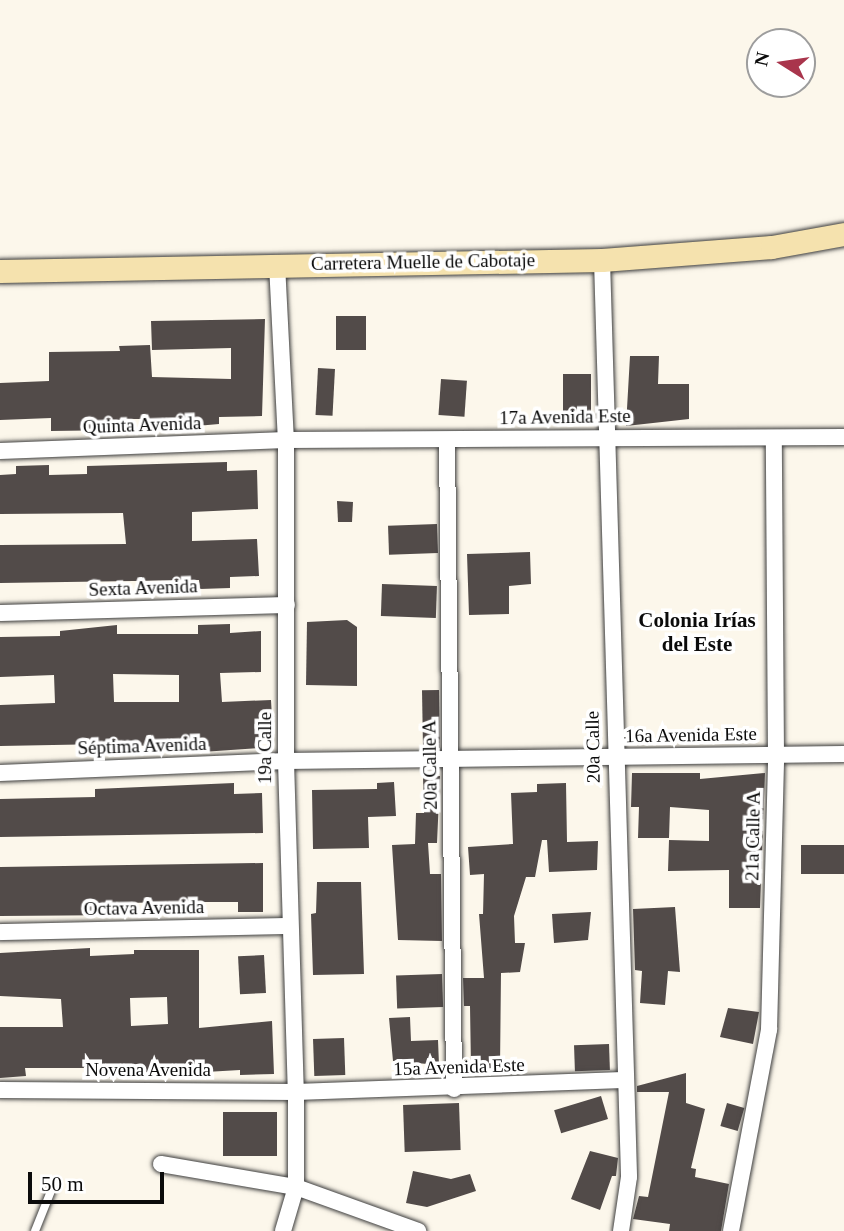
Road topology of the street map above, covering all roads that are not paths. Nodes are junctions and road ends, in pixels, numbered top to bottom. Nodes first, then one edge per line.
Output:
1 (844, 234) edge
2 (602, 260) junction
3 (277, 264) junction
4 (0, 271) edge
5 (607, 436) junction
6 (844, 437) edge
7 (774, 438) junction
8 (286, 440) junction
9 (447, 440) junction
10 (0, 452) edge
11 (287, 605) junction
12 (0, 613) edge
13 (844, 754) edge
14 (776, 755) junction
15 (614, 757) junction
16 (286, 761) junction
17 (451, 762) junction
18 (0, 774) edge
19 (289, 926) junction
20 (0, 932) edge
21 (623, 1080) junction
22 (454, 1089) junction
23 (0, 1090) edge
24 (296, 1092) junction
25 (161, 1164) dead end
26 (296, 1187) junction
27 (51, 1192) dead end
28 (35, 1231) edge
29 (283, 1231) edge
30 (418, 1231) edge
31 (621, 1231) edge
32 (732, 1231) edge

1 - 2 main road, Carretera Muelle de Cabotaje
2 - 3 main road, Carretera Muelle de Cabotaje
2 - 5 street, 20a Calle
3 - 4 main road, Carretera Muelle de Cabotaje
3 - 8 street, 19a Calle
5 - 7 street, 17a Avenida Este
5 - 9 street, 17a Avenida Este
5 - 15 street, 20a Calle
6 - 7 street, 17a Avenida Este
7 - 14 street, 21a Calle A
8 - 9 street, 17a Avenida Este
8 - 10 street, Quinta Avenida
8 - 11 street, 19a Calle
9 - 17 street, 20a Calle A
11 - 12 street, Sexta Avenida
11 - 16 street, 19a Calle
13 - 14 street, 16a Avenida Este
14 - 15 street, 16a Avenida Este
14 - 32 street, 21a Calle A
15 - 17 street, 16a Avenida Este
15 - 21 street, 20a Calle
16 - 17 street, 16a Avenida Este
16 - 18 street, Séptima Avenida
16 - 19 street, 19a Calle
17 - 22 street, 20a Calle A
19 - 20 street, Octava Avenida
19 - 24 street, 19a Calle
21 - 22 street, 15a Avenida Este
21 - 31 street, 20a Calle
22 - 24 street, 15a Avenida Este
23 - 24 street, Novena Avenida
24 - 26 street, 19a Calle
25 - 26 street
26 - 29 street, 19a Calle
26 - 30 street
27 - 28 lane

